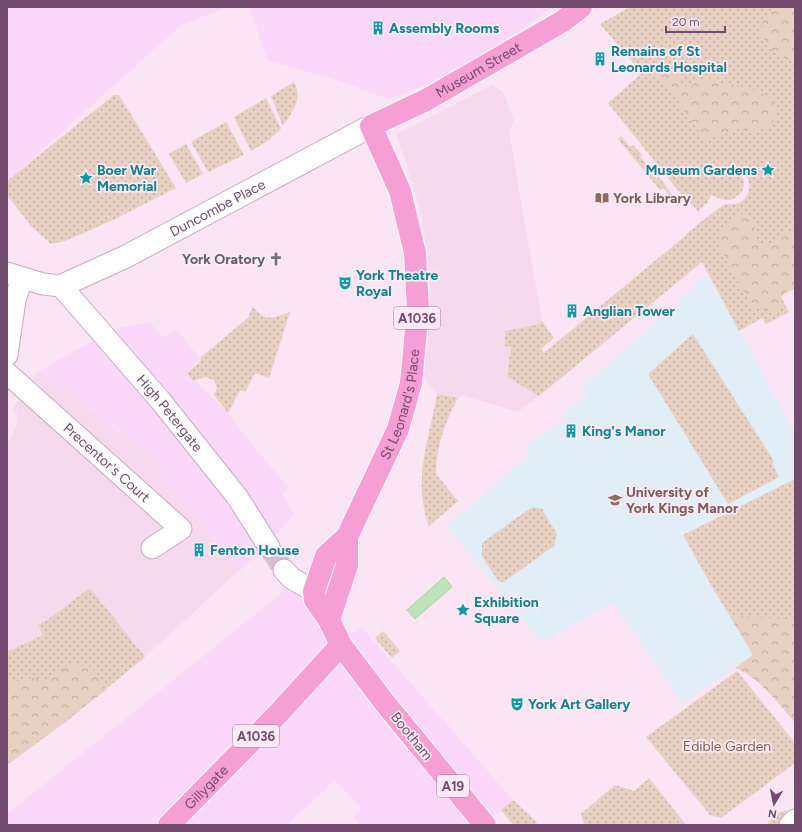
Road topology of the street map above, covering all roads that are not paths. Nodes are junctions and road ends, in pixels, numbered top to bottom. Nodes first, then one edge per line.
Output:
1 (581, 7) edge
2 (372, 126) junction
3 (14, 276) edge
4 (61, 286) junction
5 (7, 355) edge
6 (7, 373) edge
7 (347, 537) junction
8 (269, 547) tunnel mouth
9 (152, 548) dead end
10 (284, 570) tunnel mouth
11 (314, 591) junction
12 (330, 620) junction
13 (342, 645) junction
14 (795, 820) edge
15 (169, 825) edge
16 (485, 825) edge
17 (790, 825) edge

1 - 2 main road, Museum Street
2 - 4 street, Duncombe Place
2 - 7 main road, St Leonard's Place / A1036
3 - 4 street
3 - 5 street
4 - 8 street, High Petergate
6 - 9 street, Precentor's Court
7 - 11 main road, St Leonard's Place / A1036
7 - 12 main road, St Leonard's Place / A1036
10 - 11 street
11 - 12 main road
12 - 13 main road
13 - 15 main road, Gillygate / A1036
13 - 16 main road, Bootham / A19
14 - 17 street

